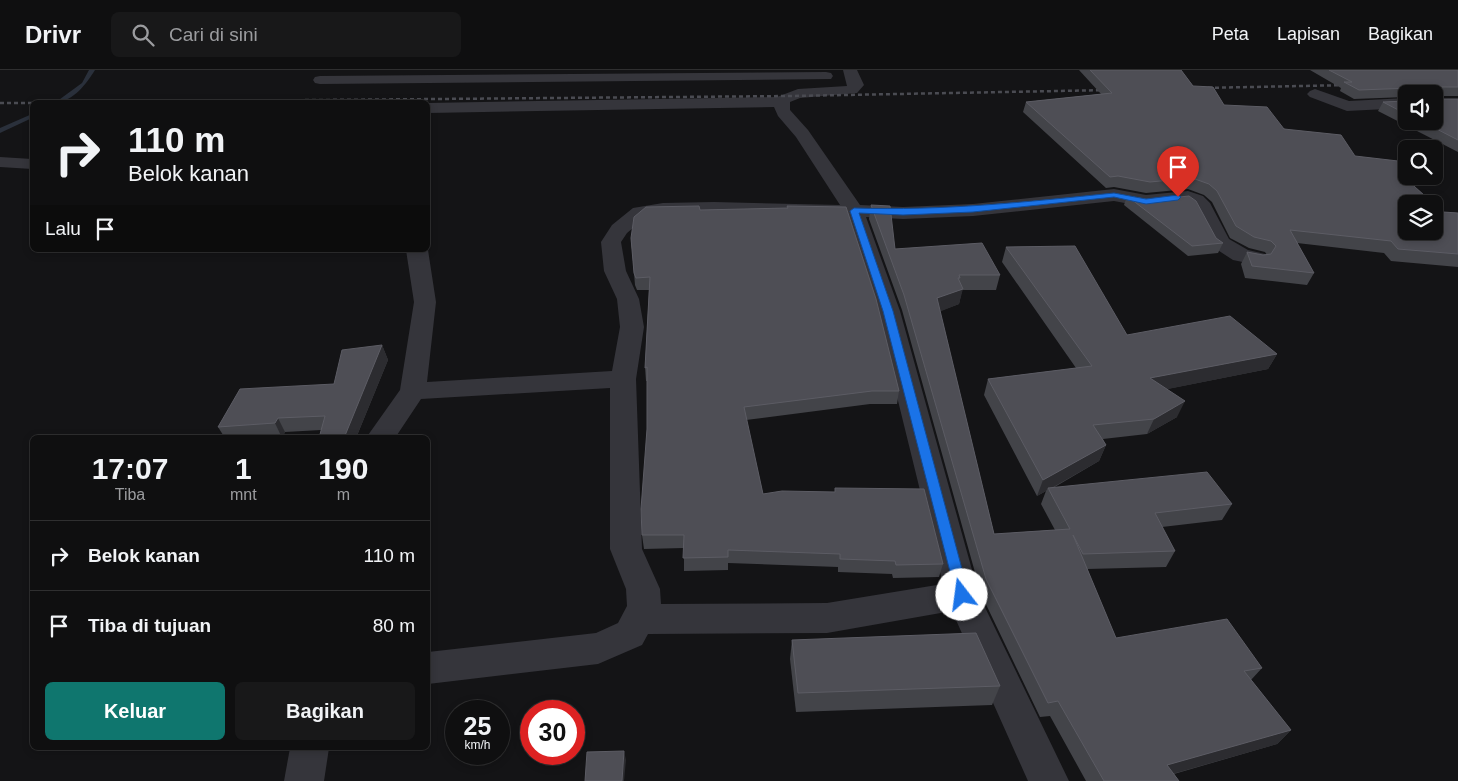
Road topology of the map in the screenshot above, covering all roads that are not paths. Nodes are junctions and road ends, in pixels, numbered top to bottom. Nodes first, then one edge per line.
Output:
1 (851, 73) edge
2 (320, 80) dead end
3 (1315, 94) dead end
4 (782, 102) junction
5 (1398, 103) edge
6 (430, 108) edge
7 (0, 162) edge
8 (30, 164) edge
9 (854, 211) junction
10 (418, 252) edge
11 (1257, 259) edge
12 (623, 380) junction
13 (413, 391) junction
14 (382, 435) edge
15 (962, 595) junction
16 (638, 619) junction
17 (430, 668) edge
18 (310, 750) edge
19 (304, 781) edge
20 (1049, 781) edge

1 - 2 street
1 - 4 street
3 - 5 street
4 - 6 street
4 - 9 street
7 - 8 street
9 - 11 street
9 - 12 street
9 - 15 street
10 - 13 street
12 - 13 street
12 - 16 street
13 - 14 street
15 - 16 street
15 - 20 street
16 - 17 street
18 - 19 street

